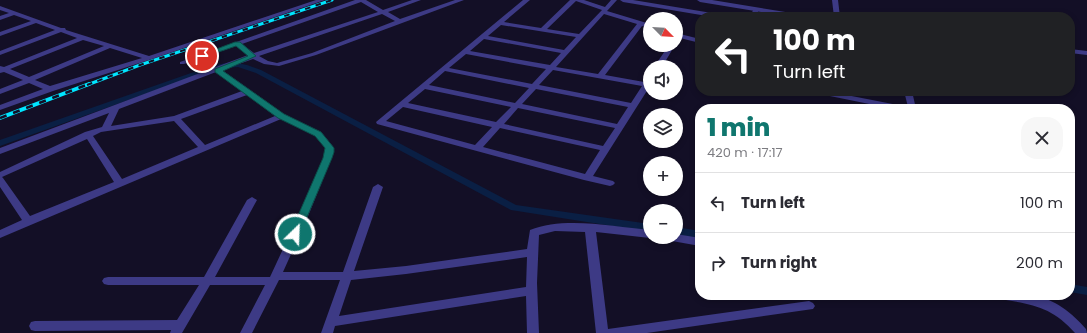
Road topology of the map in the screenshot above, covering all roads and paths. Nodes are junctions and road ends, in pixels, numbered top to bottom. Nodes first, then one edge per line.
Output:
1 (322, 0) edge
2 (362, 0) edge
3 (418, 0) edge
4 (461, 0) edge
5 (527, 0) edge
6 (573, 0) edge
7 (578, 0) edge
8 (614, 0) edge
9 (623, 0) edge
10 (660, 0) edge
11 (700, 0) edge
12 (835, 0) edge
13 (656, 5) junction
14 (0, 8) edge
15 (756, 9) junction
16 (605, 10) junction
17 (382, 12) junction
18 (695, 12) edge
19 (755, 12) edge
20 (774, 12) edge
21 (836, 12) edge
22 (15, 13) junction
23 (0, 18) edge
24 (37, 21) junction
25 (399, 21) junction
26 (500, 23) junction
27 (641, 23) joint
28 (63, 30) junction
29 (542, 30) junction
30 (0, 34) edge
31 (581, 36) junction
32 (483, 37) junction
33 (683, 37) edge
34 (83, 38) junction
35 (695, 40) edge
36 (237, 43) junction
37 (110, 46) junction
38 (464, 52) junction
39 (567, 52) junction
40 (1075, 52) edge
41 (0, 53) edge
42 (1087, 53) edge
43 (253, 56) junction
44 (150, 58) junction
45 (182, 63) dead end
46 (1, 69) edge
47 (444, 69) junction
48 (551, 69) junction
49 (218, 70) junction
50 (600, 77) junction
51 (28, 80) junction
52 (643, 82) edge
53 (423, 86) junction
54 (534, 87) junction
55 (50, 89) junction
56 (643, 91) edge
57 (0, 92) edge
58 (247, 92) junction
59 (840, 96) edge
60 (401, 104) junction
61 (881, 104) edge
62 (517, 106) junction
63 (633, 106) junction
64 (0, 108) edge
65 (116, 108) junction
66 (281, 116) junction
67 (176, 118) junction
68 (499, 125) junction
69 (620, 127) junction
70 (106, 128) junction
71 (88, 134) junction
72 (203, 148) junction
73 (477, 148) junction
74 (606, 149) junction
75 (0, 151) edge
76 (0, 175) edge
77 (587, 178) junction
78 (0, 180) edge
79 (120, 183) junction
80 (610, 183) dead end
81 (378, 188) dead end
82 (252, 200) dead end
83 (28, 221) junction
84 (590, 229) junction
85 (643, 233) edge
86 (0, 234) edge
87 (683, 239) edge
88 (695, 241) edge
89 (532, 252) junction
90 (347, 276) junction
91 (275, 279) junction
92 (108, 281) dead end
93 (207, 281) junction
94 (531, 291) junction
95 (1033, 300) edge
96 (809, 306) dead end
97 (35, 326) dead end
98 (329, 327) edge
99 (179, 329) edge
100 (246, 333) edge
101 (533, 333) edge
102 (602, 333) edge
103 (610, 333) edge
104 (1082, 333) edge

1 - 44 street
2 - 17 street
2 - 36 street
3 - 17 street
4 - 25 street
5 - 26 street
6 - 29 street
7 - 16 street
8 - 16 street
9 - 13 street
10 - 13 street
11 - 15 street
12 - 21 street
13 - 18 street
14 - 22 street
15 - 19 street
15 - 20 street
16 - 27 street
16 - 31 street
17 - 25 street
17 - 43 street
22 - 23 street
22 - 24 street
24 - 28 street
24 - 30 street
25 - 43 street
26 - 29 street
26 - 32 street
27 - 50 street
28 - 34 street
28 - 41 street
29 - 31 street
31 - 39 street
32 - 38 street
32 - 39 street
33 - 35 street
34 - 37 street
34 - 46 street
36 - 43 street
36 - 45 street
37 - 44 street
37 - 51 street
38 - 47 street
38 - 48 street
39 - 48 street
40 - 42 street
43 - 49 street
44 - 55 street
46 - 51 street
47 - 53 street
47 - 54 street
48 - 50 street
48 - 54 street
49 - 58 street
49 - 65 street
50 - 52 street
51 - 55 street
51 - 57 street
53 - 60 street
53 - 62 street
54 - 62 street
54 - 63 street
55 - 64 street
56 - 63 street
58 - 66 street
58 - 67 street
59 - 61 street
60 - 68 street
60 - 73 street
62 - 68 street
62 - 69 street
63 - 69 street
65 - 70 street
65 - 75 street
66 - 72 street
66 - 91 street
67 - 70 street
67 - 72 street
68 - 73 street
68 - 74 street
69 - 74 street
70 - 71 street
71 - 76 street
71 - 79 street
72 - 79 street
73 - 77 street
74 - 77 street
77 - 80 street
78 - 83 street
79 - 83 street
81 - 90 street
82 - 93 street
83 - 86 street
84 - 85 street
84 - 89 street
84 - 102 street
87 - 88 street
89 - 90 street
89 - 94 street
90 - 91 street
90 - 98 street
91 - 93 street
91 - 100 street
92 - 93 street
93 - 99 street
94 - 98 street
94 - 101 street
95 - 104 street
96 - 103 street
97 - 99 street

